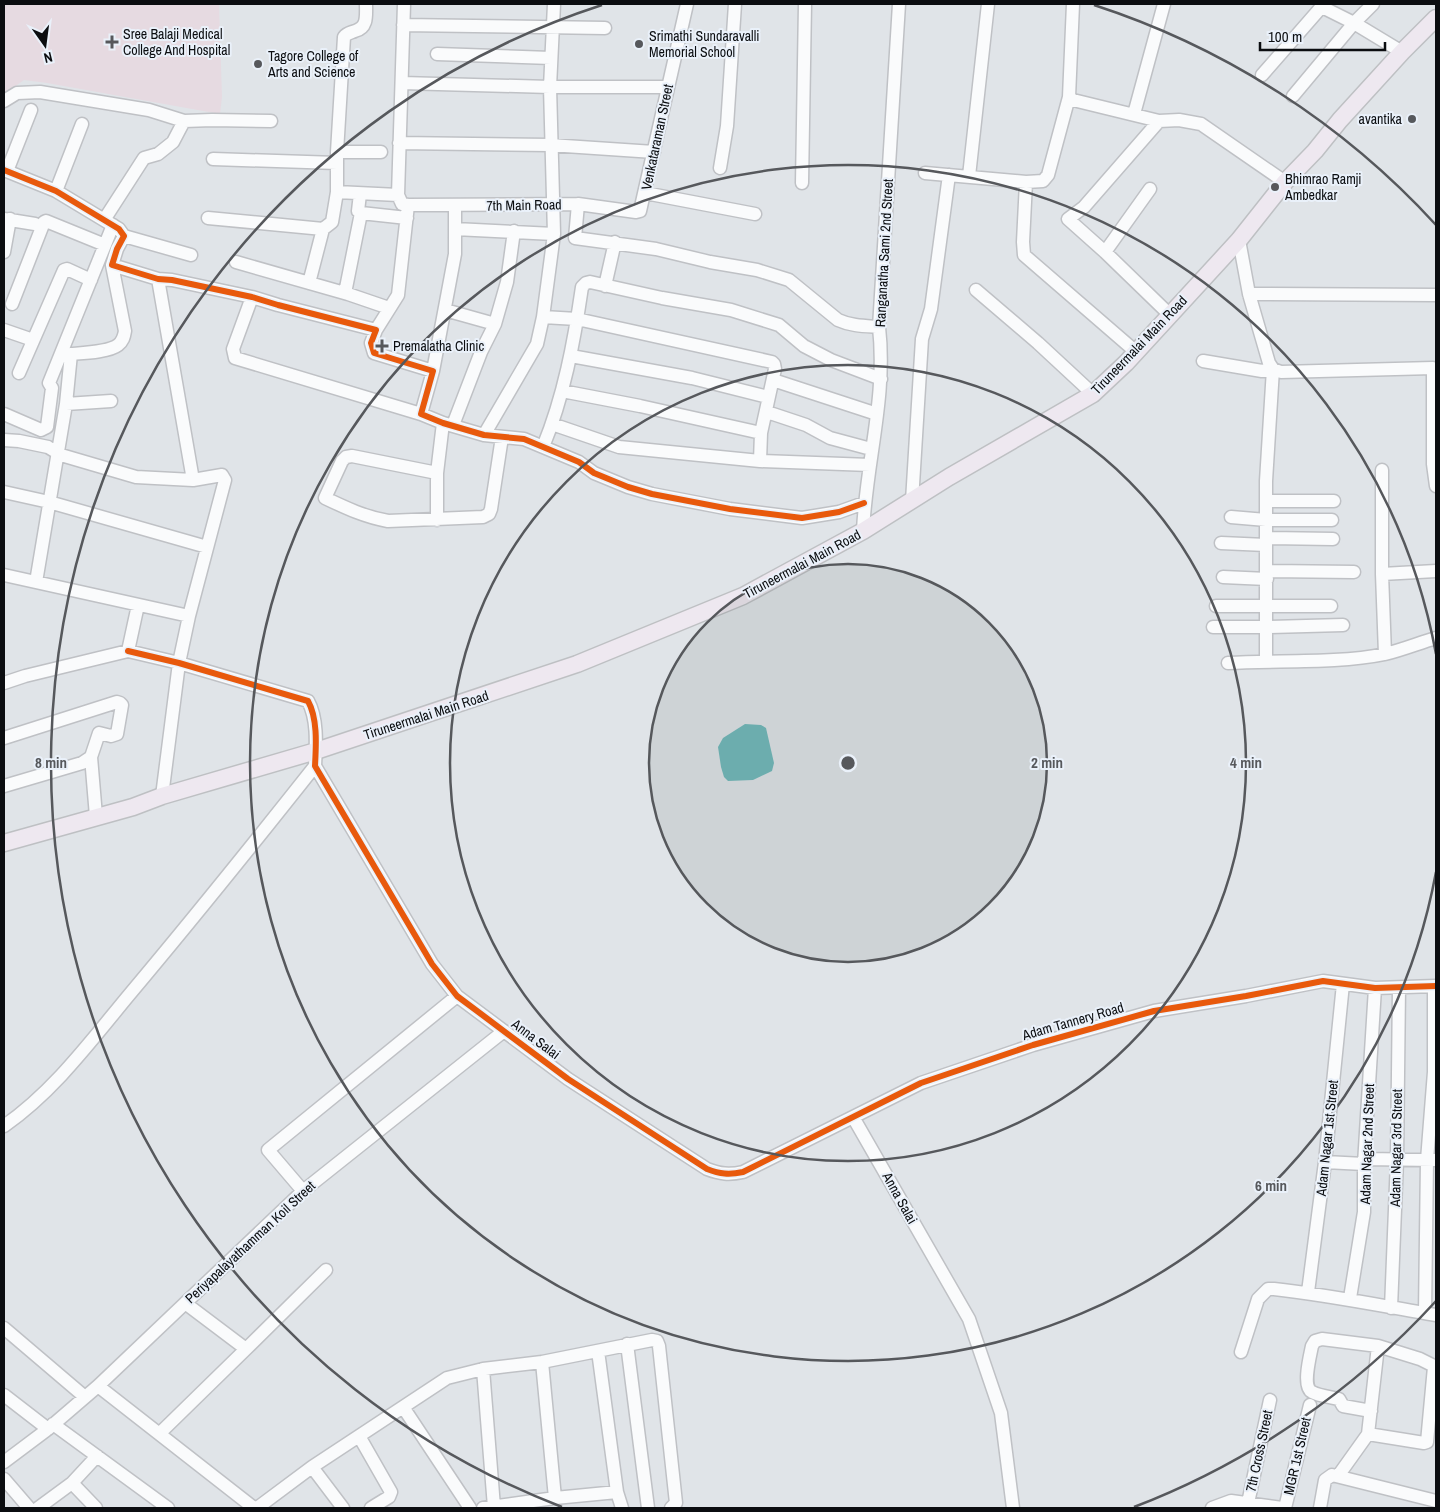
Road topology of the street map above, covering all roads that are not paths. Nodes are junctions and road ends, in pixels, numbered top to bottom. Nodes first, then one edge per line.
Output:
1 (366, 4) edge
2 (404, 4) edge
3 (554, 4) edge
4 (686, 4) edge
5 (735, 4) edge
6 (805, 4) edge
7 (899, 4) edge
8 (988, 4) edge
9 (1073, 4) edge
10 (1164, 4) edge
11 (1372, 4) edge
12 (1323, 5) edge
13 (1436, 18) edge
14 (1354, 23) junction
15 (404, 26) junction
16 (552, 28) junction
17 (606, 28) dead end
18 (1402, 52) junction
19 (437, 54) dead end
20 (551, 58) junction
21 (1262, 75) dead end
22 (402, 83) junction
23 (550, 86) junction
24 (668, 87) junction
25 (1293, 96) dead end
26 (1069, 97) junction
27 (4, 101) edge
28 (30, 110) dead end
29 (1134, 114) junction
30 (184, 121) junction
31 (271, 121) dead end
32 (1159, 121) junction
33 (82, 124) dead end
34 (399, 143) junction
35 (550, 145) junction
36 (381, 152) dead end
37 (654, 152) junction
38 (337, 158) junction
39 (212, 159) dead end
40 (720, 168) dead end
41 (5, 170) edge
42 (925, 173) dead end
43 (950, 175) junction
44 (970, 176) junction
45 (1026, 182) junction
46 (1286, 182) junction
47 (802, 183) dead end
48 (1150, 189) dead end
49 (56, 191) junction
50 (337, 192) junction
51 (645, 193) junction
52 (360, 194) junction
53 (398, 195) junction
54 (552, 204) junction
55 (578, 204) junction
56 (408, 205) junction
57 (455, 205) junction
58 (640, 211) joint
59 (361, 213) junction
60 (755, 214) dead end
61 (208, 218) dead end
62 (407, 218) junction
63 (7, 219) edge
64 (108, 223) junction
65 (35, 224) dead end
66 (323, 229) junction
67 (455, 229) junction
68 (514, 231) junction
69 (554, 234) junction
70 (124, 236) junction
71 (1239, 240) junction
72 (615, 242) junction
73 (105, 245) junction
74 (4, 252) edge
75 (1105, 252) junction
76 (191, 256) dead end
77 (236, 262) dead end
78 (112, 265) junction
79 (158, 279) junction
80 (91, 280) junction
81 (309, 283) junction
82 (606, 286) junction
83 (976, 290) dead end
84 (345, 293) junction
85 (1249, 294) junction
86 (1436, 294) edge
87 (252, 296) junction
88 (12, 304) dead end
89 (389, 308) junction
90 (445, 310) junction
91 (1169, 314) junction
92 (543, 317) junction
93 (577, 319) junction
94 (495, 324) junction
95 (879, 327) junction
96 (4, 330) edge
97 (376, 330) junction
98 (33, 340) junction
99 (1135, 351) junction
100 (571, 356) junction
101 (1203, 361) dead end
102 (1273, 370) junction
103 (433, 371) junction
104 (19, 373) dead end
105 (881, 379) junction
106 (773, 380) junction
107 (562, 391) junction
108 (1093, 394) junction
109 (768, 397) junction
110 (111, 401) dead end
111 (66, 404) junction
112 (766, 413) junction
113 (4, 414) edge
114 (421, 414) junction
115 (877, 414) junction
116 (448, 424) junction
117 (552, 424) junction
118 (762, 433) junction
119 (484, 435) junction
120 (502, 437) junction
121 (4, 440) edge
122 (543, 447) junction
123 (871, 449) junction
124 (57, 452) junction
125 (760, 461) junction
126 (1435, 464) edge
127 (870, 466) junction
128 (1382, 470) dead end
129 (437, 473) junction
130 (194, 480) junction
131 (1436, 486) edge
132 (4, 492) edge
133 (912, 501) junction
134 (1266, 501) junction
135 (1334, 501) dead end
136 (49, 502) junction
137 (864, 503) junction
138 (1231, 517) dead end
139 (437, 520) junction
140 (1266, 520) junction
141 (1332, 520) dead end
142 (863, 531) junction
143 (1333, 539) dead end
144 (1266, 542) junction
145 (1222, 543) dead end
146 (207, 546) junction
147 (1436, 570) edge
148 (1354, 572) dead end
149 (1382, 574) junction
150 (1266, 575) junction
151 (4, 576) edge
152 (1223, 577) dead end
153 (36, 582) junction
154 (138, 605) junction
155 (1216, 606) dead end
156 (1267, 606) junction
157 (1331, 606) dead end
158 (189, 616) junction
159 (1344, 625) dead end
160 (1213, 627) dead end
161 (1267, 627) junction
162 (1436, 638) edge
163 (128, 651) junction
164 (1385, 654) junction
165 (1266, 661) junction
166 (1228, 662) dead end
167 (179, 664) junction
168 (4, 683) edge
169 (4, 738) edge
170 (91, 757) junction
171 (315, 759) junction
172 (4, 786) edge
173 (162, 796) junction
174 (96, 816) junction
175 (4, 843) edge
176 (1343, 984) junction
177 (1435, 986) edge
178 (1375, 988) junction
179 (1399, 988) junction
180 (457, 996) junction
181 (504, 1031) junction
182 (853, 1117) junction
183 (4, 1126) edge
184 (1397, 1160) junction
185 (1432, 1160) edge
186 (1364, 1161) junction
187 (1326, 1162) junction
188 (303, 1191) junction
189 (326, 1270) dead end
190 (1308, 1292) junction
191 (1350, 1298) junction
192 (185, 1303) junction
193 (1390, 1308) junction
194 (1430, 1314) edge
195 (4, 1328) edge
196 (627, 1344) junction
197 (1378, 1346) junction
198 (246, 1349) junction
199 (598, 1351) junction
200 (1241, 1352) dead end
201 (542, 1362) junction
202 (1435, 1367) edge
203 (483, 1369) junction
204 (98, 1386) junction
205 (4, 1394) edge
206 (85, 1397) junction
207 (1270, 1400) dead end
208 (1310, 1405) dead end
209 (403, 1407) junction
210 (1371, 1412) junction
211 (51, 1426) junction
212 (160, 1434) junction
213 (1368, 1434) junction
214 (359, 1436) junction
215 (97, 1456) junction
216 (4, 1462) edge
217 (312, 1467) junction
218 (1338, 1476) junction
219 (4, 1479) edge
220 (72, 1483) junction
221 (617, 1492) junction
222 (555, 1498) junction
223 (1436, 1501) edge
224 (1248, 1503) junction
225 (1230, 1505) edge
226 (29, 1508) edge
227 (38, 1508) edge
228 (96, 1508) edge
229 (168, 1508) edge
230 (256, 1508) edge
231 (343, 1508) edge
232 (372, 1508) edge
233 (470, 1508) edge
234 (489, 1508) edge
235 (622, 1508) edge
236 (648, 1508) edge
237 (671, 1508) edge
238 (1013, 1508) edge
239 (1212, 1508) edge
240 (1283, 1508) edge
241 (1320, 1508) edge

1 - 38 street
2 - 15 street
3 - 16 street
4 - 24 street, Venkataraman Street
5 - 40 street
6 - 47 street
7 - 95 street, Ranganatha Sami 2nd Street
8 - 44 street
9 - 26 street
10 - 29 street
11 - 14 street
12 - 14 street
12 - 21 street
13 - 18 main road, Tiruneermalai Main Road
14 - 18 street
14 - 25 street
15 - 16 street
15 - 22 street
16 - 17 street
16 - 20 street
18 - 46 main road, Tiruneermalai Main Road
19 - 20 street
20 - 23 street
22 - 23 street
22 - 34 street
23 - 24 street
23 - 35 street
24 - 37 street, Venkataraman Street
26 - 29 street
26 - 45 street
27 - 30 street
28 - 41 street
29 - 32 street
30 - 31 street
30 - 64 street
32 - 46 street
32 - 75 street
33 - 49 street
34 - 35 street
34 - 53 street
35 - 37 street
35 - 54 street
36 - 38 street
37 - 51 street, Venkataraman Street
38 - 39 street
38 - 50 street
41 - 49 street
42 - 43 street
43 - 44 street
43 - 133 street
44 - 45 street
45 - 99 street
46 - 71 main road, Tiruneermalai Main Road
48 - 75 street
49 - 64 street
50 - 52 street
50 - 66 street
51 - 58 street, Venkataraman Street
51 - 60 street
52 - 53 street
52 - 59 street
53 - 56 street
54 - 55 street, 7th Main Road
54 - 57 street, 7th Main Road
54 - 69 street
55 - 58 street, 7th Main Road
55 - 72 street
56 - 57 street, 7th Main Road
56 - 62 street
57 - 67 street
59 - 62 street
59 - 84 street
61 - 66 street
62 - 89 street
63 - 65 street
63 - 74 street
64 - 70 street
64 - 73 street
66 - 81 street
67 - 68 street
67 - 90 street
68 - 69 street
68 - 94 street
69 - 92 street
70 - 76 street
70 - 78 street
71 - 85 street
71 - 91 main road, Tiruneermalai Main Road
72 - 82 street
72 - 95 street
73 - 80 street
73 - 88 street
75 - 91 street
77 - 81 street
78 - 79 street
78 - 111 street
79 - 87 street
79 - 130 street
80 - 98 street
80 - 113 street
81 - 84 street
82 - 93 street
82 - 105 street
83 - 108 street
84 - 89 street
85 - 86 street
85 - 102 street
87 - 97 street
87 - 114 street
89 - 97 street
90 - 94 street
90 - 103 street
91 - 99 main road, Tiruneermalai Main Road
92 - 93 street
92 - 119 street
93 - 100 street
93 - 106 street
94 - 116 street
95 - 105 street, Ranganatha Sami 2nd Street
96 - 98 street
97 - 103 street
98 - 104 street
99 - 108 main road, Tiruneermalai Main Road
100 - 107 street
100 - 109 street
101 - 102 street
102 - 126 street
102 - 134 street
103 - 114 street
105 - 115 street, Ranganatha Sami 2nd Street
106 - 109 street
106 - 115 street
107 - 117 street
107 - 118 street
108 - 133 main road, Tiruneermalai Main Road
109 - 112 street
110 - 111 street
111 - 124 street
112 - 118 street
112 - 123 street
114 - 116 street
115 - 123 street, Ranganatha Sami 2nd Street
116 - 119 street
116 - 129 street
117 - 122 street
117 - 125 street
118 - 125 street
119 - 120 street
120 - 122 street
120 - 139 street
121 - 124 street
122 - 137 street
123 - 127 street, Ranganatha Sami 2nd Street
124 - 130 street
124 - 136 street
125 - 127 street
126 - 131 street
127 - 137 street, Ranganatha Sami 2nd Street
128 - 149 street
129 - 139 street
129 - 139 street
130 - 146 street
132 - 136 street
133 - 142 main road, Tiruneermalai Main Road
134 - 135 street
134 - 140 street
136 - 146 street
136 - 153 street
137 - 142 street, Ranganatha Sami 2nd Street
138 - 140 street
140 - 141 street
140 - 144 street
142 - 171 main road, Tiruneermalai Main Road
143 - 144 street
144 - 145 street
144 - 150 street
146 - 158 street
147 - 149 street
148 - 150 street
149 - 164 street
150 - 152 street
150 - 156 street
151 - 153 street
153 - 154 street
154 - 158 street
154 - 163 street
155 - 156 street
156 - 157 street
156 - 161 street
158 - 167 street
159 - 161 street
160 - 161 street
161 - 165 street
162 - 164 street
163 - 167 street
163 - 168 street
164 - 165 street
165 - 166 street
167 - 171 street
167 - 173 street
169 - 170 street
170 - 172 street
170 - 174 street
171 - 173 main road, Tiruneermalai Main Road
171 - 180 street, Anna Salai
171 - 183 street
173 - 174 main road, Tiruneermalai Main Road
174 - 175 main road, Tiruneermalai Main Road
176 - 178 street, Adam Tannery Road
176 - 182 street, Adam Tannery Road
176 - 187 street, Adam Nagar 1st Street
177 - 179 street, Adam Tannery Road
177 - 185 street
178 - 179 street, Adam Tannery Road
178 - 186 street, Adam Nagar 2nd Street
179 - 184 street, Adam Nagar 3rd Street
180 - 181 street, Anna Salai
180 - 188 street
181 - 182 street, Anna Salai
181 - 188 street, Periyapalayathamman Koil Street
182 - 238 street, Anna Salai
184 - 185 street
184 - 186 street
184 - 193 street, Adam Nagar 3rd Street
185 - 194 street
186 - 187 street
186 - 191 street, Adam Nagar 2nd Street
187 - 190 street, Adam Nagar 1st Street
188 - 192 street, Periyapalayathamman Koil Street
189 - 198 street
190 - 191 street
190 - 200 street
191 - 193 street
192 - 198 street
192 - 204 street, Periyapalayathamman Koil Street
193 - 194 street
195 - 206 street
196 - 199 street
196 - 236 street
196 - 237 street
197 - 202 street
197 - 210 street
197 - 210 street
198 - 212 street
199 - 201 street
199 - 221 street
201 - 203 street
201 - 222 street
202 - 213 street
203 - 209 street
203 - 234 street
204 - 206 street, Periyapalayathamman Koil Street
204 - 212 street
205 - 211 street
206 - 211 street, Periyapalayathamman Koil Street
207 - 224 street, 7th Cross Street
208 - 240 street, MGR 1st Street
209 - 214 street
209 - 233 street
210 - 213 street
211 - 215 street
211 - 216 street, Periyapalayathamman Koil Street
212 - 230 street
213 - 218 street
214 - 217 street
214 - 232 street
215 - 220 street
215 - 229 street
217 - 230 street
217 - 231 street
218 - 223 street
218 - 241 street
219 - 226 street
220 - 227 street
220 - 228 street
221 - 222 street
221 - 235 street
222 - 234 street
224 - 225 street
224 - 240 street
225 - 239 street

